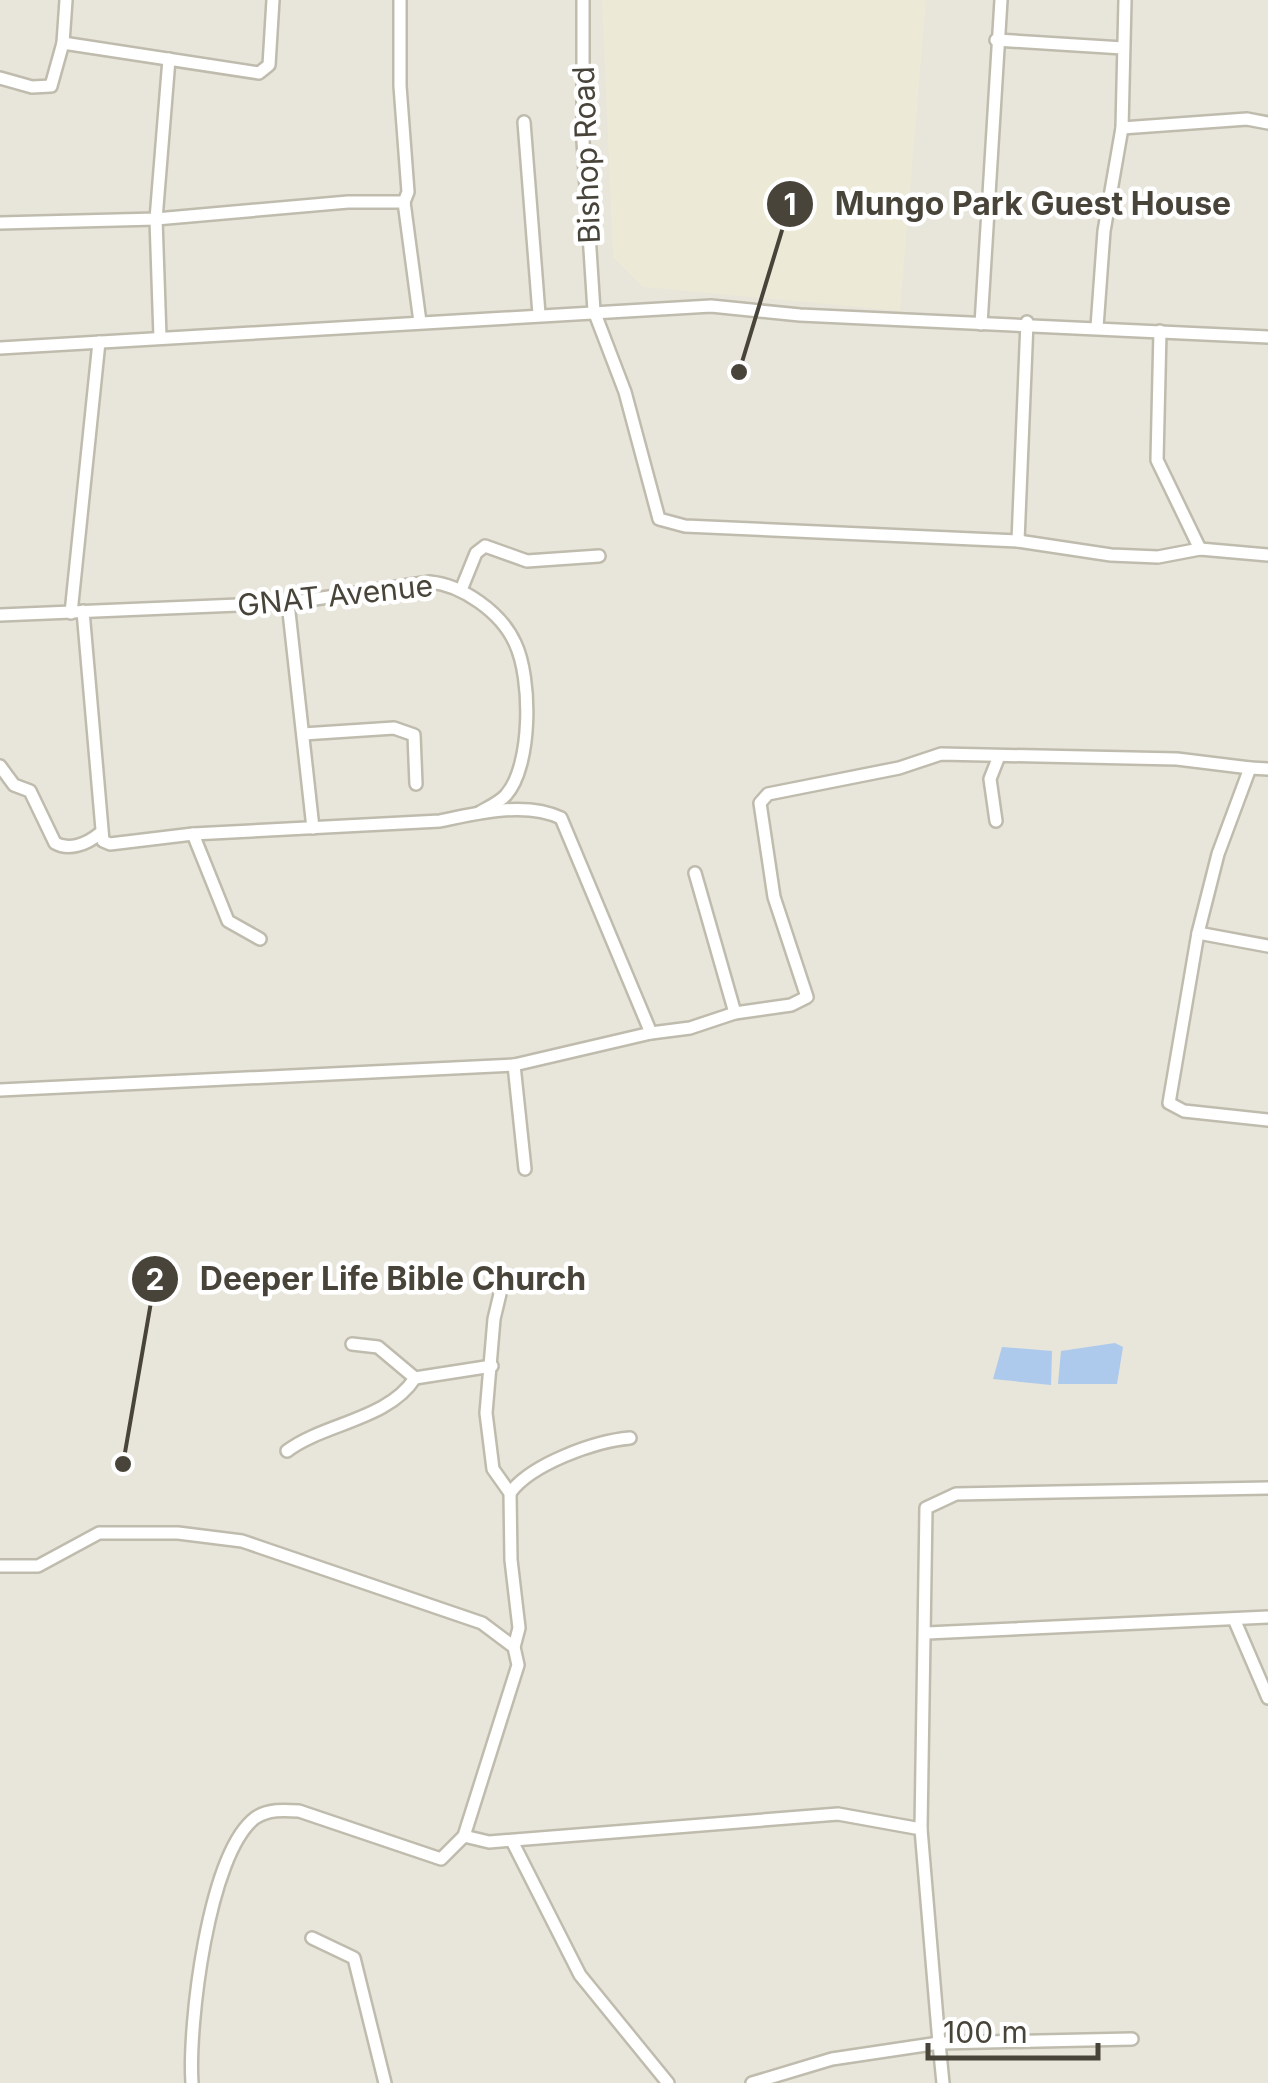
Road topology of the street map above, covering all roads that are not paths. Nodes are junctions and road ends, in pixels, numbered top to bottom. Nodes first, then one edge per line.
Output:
1 (66, 0) edge
2 (273, 0) edge
3 (400, 0) edge
4 (583, 0) edge
5 (1001, 0) edge
6 (1125, 0) edge
7 (996, 40) junction
8 (62, 43) junction
9 (1122, 48) junction
10 (170, 59) junction
11 (0, 78) edge
12 (524, 122) dead end
13 (1268, 123) edge
14 (1122, 128) junction
15 (404, 202) junction
16 (156, 219) junction
17 (0, 223) edge
18 (594, 311) junction
19 (538, 314) junction
20 (420, 322) junction
21 (1026, 322) junction
22 (980, 324) junction
23 (1097, 327) junction
24 (1160, 331) junction
25 (160, 337) junction
26 (1268, 337) edge
27 (99, 342) junction
28 (0, 348) edge
29 (1018, 541) junction
30 (1200, 549) junction
31 (1268, 555) edge
32 (599, 556) dead end
33 (461, 590) junction
34 (288, 604) junction
35 (77, 612) junction
36 (0, 614) edge
37 (303, 734) junction
38 (999, 756) junction
39 (0, 766) edge
40 (1250, 768) junction
41 (1268, 768) edge
42 (416, 784) dead end
43 (480, 812) junction
44 (996, 822) dead end
45 (314, 828) junction
46 (99, 834) junction
47 (194, 834) junction
48 (695, 874) dead end
49 (1198, 932) junction
50 (260, 939) dead end
51 (1268, 946) edge
52 (735, 1012) junction
53 (652, 1033) junction
54 (514, 1065) junction
55 (0, 1090) edge
56 (1268, 1120) edge
57 (525, 1169) dead end
58 (504, 1276) dead end
59 (352, 1344) dead end
60 (492, 1366) junction
61 (415, 1378) junction
62 (630, 1438) dead end
63 (287, 1452) dead end
64 (1268, 1488) edge
65 (510, 1493) junction
66 (0, 1566) edge
67 (1268, 1617) edge
68 (1234, 1619) junction
69 (927, 1633) junction
70 (514, 1647) junction
71 (1268, 1698) edge
72 (921, 1830) junction
73 (464, 1836) junction
74 (512, 1841) junction
75 (312, 1938) dead end
76 (1132, 2039) dead end
77 (939, 2043) junction
78 (192, 2083) edge
79 (385, 2083) edge
80 (668, 2083) edge
81 (752, 2083) edge
82 (943, 2083) edge

1 - 8 street
2 - 10 street
3 - 15 street
4 - 18 street, Bishop Road
5 - 7 street
6 - 9 street
7 - 9 street
7 - 22 street
8 - 10 street
8 - 11 street
9 - 14 street
10 - 16 street
12 - 19 street
13 - 14 street
14 - 23 street
15 - 16 street
15 - 20 street
16 - 17 street
16 - 25 street
18 - 19 street
18 - 22 street
18 - 29 street, Bishop Road
19 - 20 street
20 - 25 street
21 - 22 street
21 - 23 street
21 - 29 street
23 - 24 street
24 - 26 street
24 - 30 street
25 - 27 street
27 - 28 street
27 - 35 street
29 - 30 street
30 - 31 street
32 - 33 street
33 - 34 street, GNAT Avenue
33 - 43 street, GNAT Avenue
34 - 35 street, GNAT Avenue
34 - 37 street
35 - 36 street, GNAT Avenue
35 - 46 street
37 - 42 street
37 - 45 street
38 - 40 street
38 - 44 street
38 - 52 street
39 - 46 street
40 - 41 street
40 - 49 street
43 - 45 street
43 - 53 street
45 - 47 street
46 - 47 street
47 - 50 street
48 - 52 street
49 - 51 street
49 - 56 street
52 - 53 street
53 - 54 street
54 - 55 street
54 - 57 street
58 - 60 street
59 - 61 street
60 - 61 street
60 - 65 street
61 - 63 street
62 - 65 street
64 - 69 street
65 - 70 street
66 - 70 street
67 - 68 street
68 - 69 street
68 - 71 street
69 - 72 street
70 - 73 street
72 - 74 street
72 - 77 street
73 - 74 street
73 - 78 street
74 - 80 street
75 - 79 street
76 - 77 street
77 - 81 street
77 - 82 street

